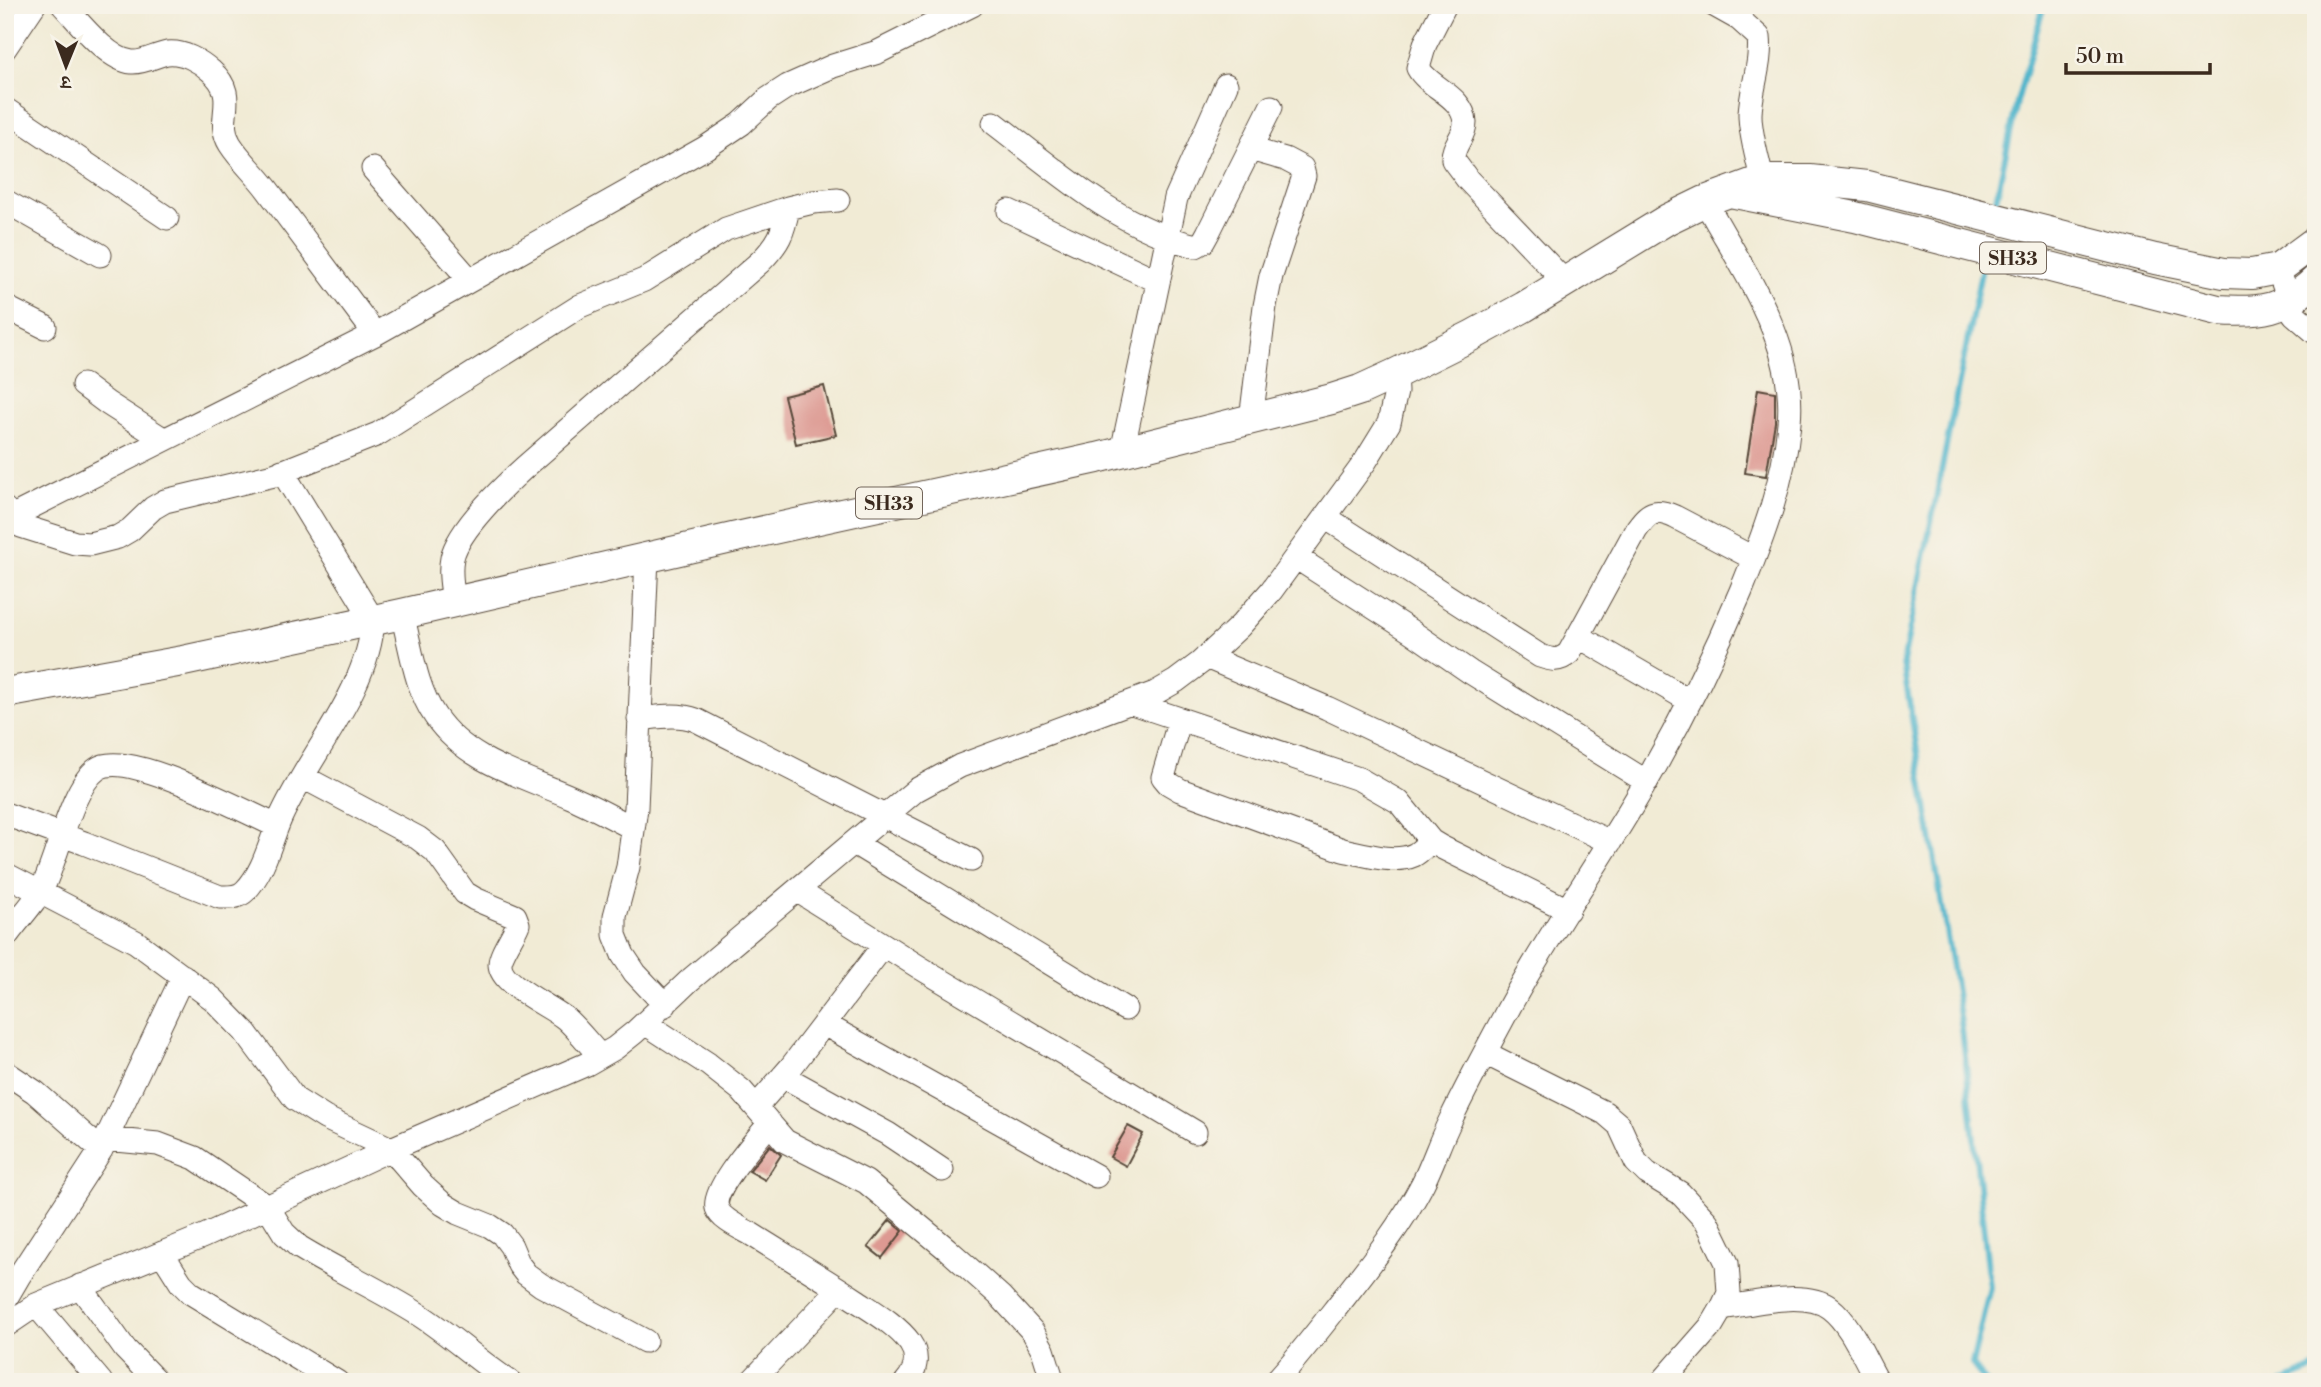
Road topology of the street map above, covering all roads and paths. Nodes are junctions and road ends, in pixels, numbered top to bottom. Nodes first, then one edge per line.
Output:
1 (34, 5) edge
2 (63, 5) edge
3 (972, 5) edge
4 (1445, 5) edge
5 (1714, 5) edge
6 (5, 48) edge
7 (1226, 85) dead end
8 (1271, 107) dead end
9 (5, 109) edge
10 (994, 122) dead end
11 (1250, 149) junction
12 (373, 169) dead end
13 (1762, 180) junction
14 (1717, 196) junction
15 (838, 200) dead end
16 (5, 201) edge
17 (788, 208) junction
18 (1009, 211) dead end
19 (167, 218) dead end
20 (1167, 239) junction
21 (2316, 241) edge
22 (100, 255) dead end
23 (2278, 269) junction
24 (469, 279) junction
25 (2316, 280) edge
26 (1157, 281) junction
27 (1565, 282) junction
28 (2290, 302) junction
29 (5, 307) edge
30 (45, 327) dead end
31 (2316, 333) edge
32 (375, 334) junction
33 (1395, 374) junction
34 (83, 385) dead end
35 (1251, 420) junction
36 (163, 439) junction
37 (1122, 452) junction
38 (282, 471) junction
39 (7, 515) edge
40 (1325, 517) junction
41 (647, 557) junction
42 (1297, 558) junction
43 (1753, 558) junction
44 (454, 602) junction
45 (402, 614) junction
46 (373, 620) junction
47 (1578, 636) junction
48 (1206, 657) junction
49 (6, 696) edge
50 (1690, 701) junction
51 (1132, 703) junction
52 (639, 719) junction
53 (1180, 719) junction
54 (303, 776) junction
55 (1647, 782) junction
56 (5, 814) edge
57 (886, 816) junction
58 (278, 826) junction
59 (634, 828) junction
60 (63, 835) junction
61 (1431, 841) junction
62 (1610, 842) junction
63 (854, 843) junction
64 (971, 860) dead end
65 (5, 874) edge
66 (798, 891) junction
67 (40, 892) junction
68 (1568, 910) junction
69 (5, 938) edge
70 (884, 945) junction
71 (183, 976) junction
72 (665, 1005) junction
73 (1125, 1009) dead end
74 (645, 1023) junction
75 (824, 1024) junction
76 (1485, 1053) junction
77 (600, 1056) junction
78 (5, 1072) edge
79 (783, 1076) junction
80 (763, 1115) junction
81 (1195, 1132) dead end
82 (103, 1145) junction
83 (391, 1149) junction
84 (942, 1170) dead end
85 (1096, 1176) dead end
86 (268, 1207) junction
87 (162, 1253) junction
88 (80, 1286) junction
89 (839, 1289) junction
90 (5, 1300) edge
91 (36, 1305) junction
92 (1723, 1308) junction
93 (5, 1326) edge
94 (645, 1341) dead end
95 (101, 1382) edge
96 (157, 1382) edge
97 (337, 1382) edge
98 (510, 1382) edge
99 (751, 1382) edge
100 (906, 1382) edge
101 (1053, 1382) edge
102 (1275, 1382) edge
103 (1662, 1382) edge
104 (1878, 1382) edge

1 - 6 street
2 - 32 street
3 - 24 street
4 - 27 street
5 - 13 street
7 - 20 street
8 - 11 street
9 - 19 street
10 - 20 street
11 - 20 street
11 - 35 street
12 - 24 street
13 - 14 main road, SH33
13 - 23 main road, SH33
14 - 27 main road, SH33
14 - 28 main road, SH33
14 - 43 street
15 - 17 street
16 - 22 street
17 - 38 street
17 - 44 street
18 - 26 street
20 - 26 street
21 - 23 main road, SH33
23 - 28 street
24 - 32 street
25 - 28 main road, SH33
26 - 37 street
27 - 33 main road, SH33
28 - 31 street
29 - 30 street
32 - 36 street
33 - 35 main road, SH33
33 - 40 street
34 - 36 street
35 - 37 main road, SH33
36 - 39 street
37 - 41 main road, SH33
38 - 39 street
38 - 46 street
40 - 42 street
40 - 47 street
41 - 44 main road, SH33
41 - 52 street
42 - 48 street
42 - 55 street
43 - 47 street
43 - 50 street
44 - 45 main road, SH33
45 - 46 main road, SH33
45 - 59 street
46 - 49 main road, SH33
46 - 54 street
47 - 50 street
48 - 51 street
48 - 62 street
50 - 55 street
51 - 53 street
51 - 57 street
52 - 57 street
52 - 59 street
53 - 61 street
53 - 61 street
54 - 58 street
54 - 77 street
55 - 62 street
56 - 60 street
57 - 63 street
57 - 64 street
58 - 60 street
58 - 60 street
59 - 72 street
60 - 67 street
61 - 68 street
62 - 68 street
63 - 66 street
63 - 73 street
65 - 67 street
66 - 70 street
66 - 72 street
67 - 69 street
67 - 71 street
68 - 76 street
70 - 75 street
70 - 81 street
71 - 82 street
71 - 83 street
72 - 74 street
74 - 77 street
74 - 80 street
75 - 79 street
75 - 85 street
76 - 92 street
76 - 102 street
77 - 83 street
78 - 82 street
79 - 80 street
79 - 84 street
80 - 89 street
80 - 101 street
82 - 86 street
82 - 90 street
83 - 86 street
83 - 94 street
86 - 87 street
86 - 98 street
87 - 88 street
87 - 97 street
88 - 91 street
88 - 96 street
89 - 99 street
89 - 100 street
91 - 93 street
91 - 95 street
92 - 103 street
92 - 104 street

